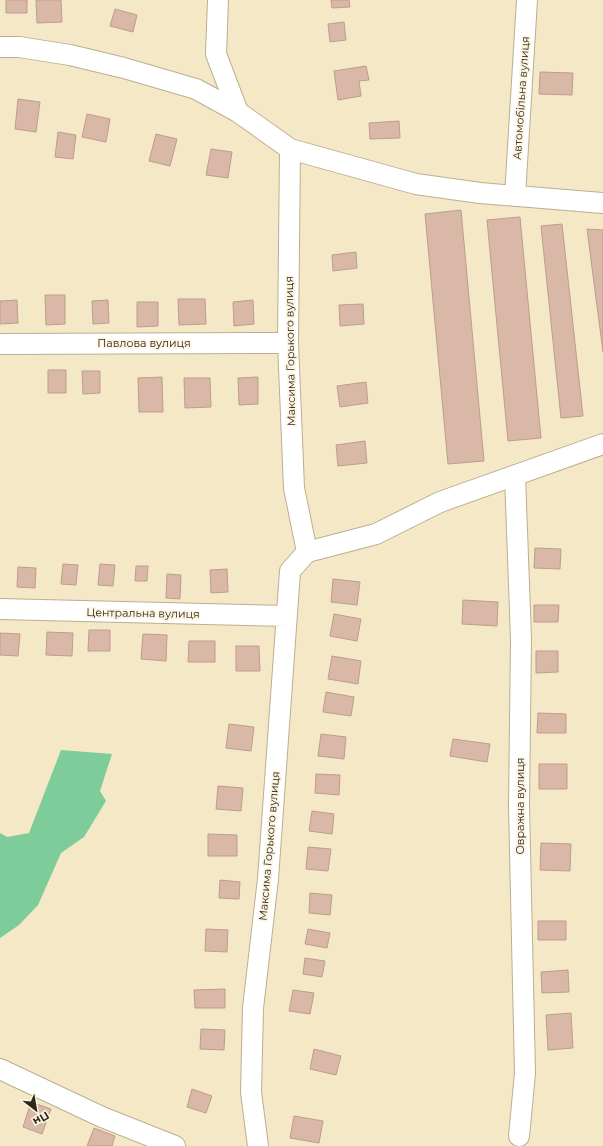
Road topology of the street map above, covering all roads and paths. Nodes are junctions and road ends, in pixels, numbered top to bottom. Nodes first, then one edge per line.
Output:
1 (218, 0) edge
2 (527, 0) edge
3 (0, 47) edge
4 (238, 112) junction
5 (290, 149) junction
6 (515, 196) junction
7 (603, 203) edge
8 (288, 343) junction
9 (0, 344) edge
10 (603, 444) edge
11 (515, 476) junction
12 (307, 552) junction
13 (0, 609) edge
14 (286, 616) junction
15 (0, 1069) edge
16 (519, 1136) dead end
17 (174, 1146) edge
18 (258, 1146) edge

1 - 4 street
2 - 6 street, Автомобільна вулиця
3 - 4 street
4 - 5 street
5 - 6 street
5 - 8 street, Максима Горького вулиця
6 - 7 street
8 - 9 street, Павлова вулиця
8 - 12 street, Максима Горького вулиця
10 - 11 street
11 - 12 street
11 - 16 street, Овражна вулиця
12 - 14 street, Максима Горького вулиця
13 - 14 street, Центральна вулиця
14 - 18 street, Максима Горького вулиця
15 - 17 street

